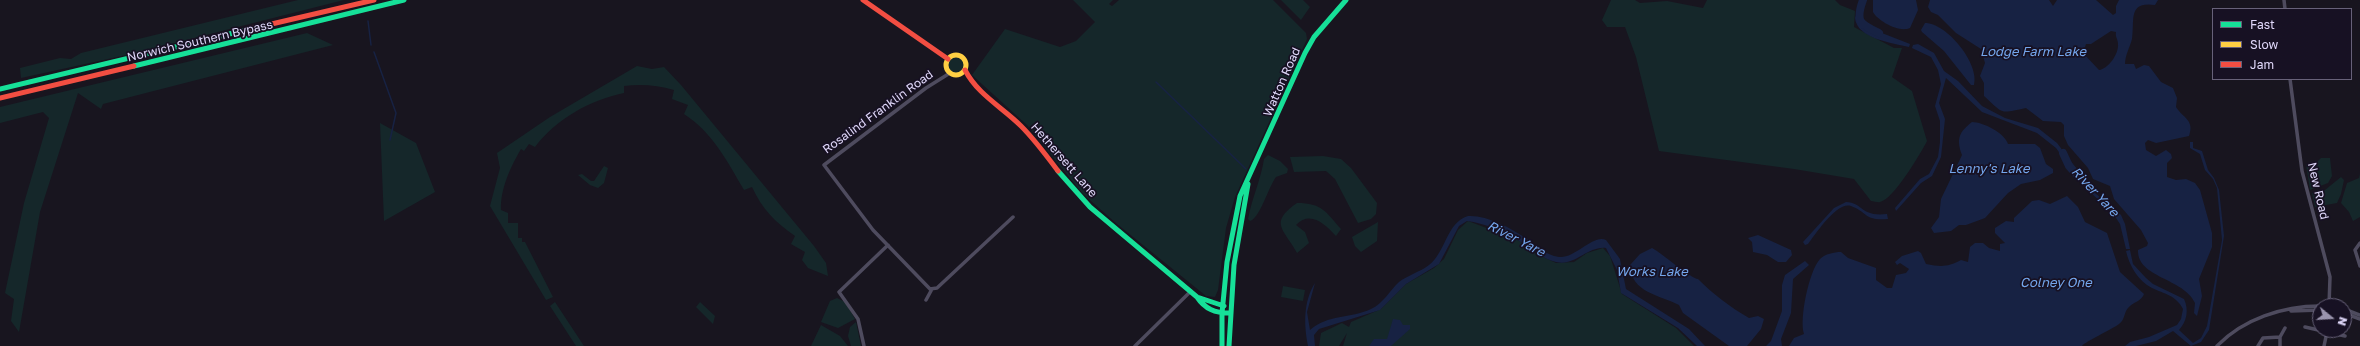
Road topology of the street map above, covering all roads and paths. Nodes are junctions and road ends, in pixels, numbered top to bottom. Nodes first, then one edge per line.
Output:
1 (374, 0) edge
2 (404, 0) edge
3 (863, 0) edge
4 (1346, 0) edge
5 (948, 59) junction
6 (965, 70) junction
7 (950, 73) junction
8 (960, 74) junction
9 (2290, 80) edge
10 (971, 82) junction
11 (0, 89) edge
12 (0, 99) edge
13 (1248, 179) junction
14 (1013, 217) dead end
15 (2360, 243) edge
16 (888, 245) junction
17 (2360, 266) edge
18 (932, 289) junction
19 (1191, 292) junction
20 (1197, 297) junction
21 (2329, 298) edge
22 (926, 300) dead end
23 (1222, 306) junction
24 (1229, 306) junction
25 (2312, 307) edge
26 (2312, 310) edge
27 (1222, 313) junction
28 (1229, 313) junction
29 (2270, 314) junction
30 (2305, 326) dead end
31 (2285, 328) dead end
32 (2310, 328) joint
33 (2309, 333) dead end
34 (2280, 337) junction
35 (864, 346) edge
36 (1135, 346) edge
37 (1222, 346) edge
38 (1229, 346) edge
39 (2217, 346) edge
40 (2258, 346) edge
41 (2280, 346) edge

1 - 11 main road, Norwich Southern Bypass
2 - 12 main road, Norwich Southern Bypass
3 - 5 main road, Hethersett Lane
4 - 13 main road, Watton Road
5 - 6 main road, Hethersett Lane
5 - 7 main road
6 - 8 main road
6 - 10 main road, Hethersett Lane
7 - 8 main road
7 - 16 street, Rosalind Franklin Road
8 - 10 main road, Hethersett Lane
9 - 21 street, New Road
10 - 19 main road, Hethersett Lane
13 - 23 main road, Watton Road
13 - 24 main road, Watton Road
14 - 18 street
15 - 17 street
16 - 18 street, Rosalind Franklin Road
16 - 35 street
18 - 22 street
19 - 20 main road, Hethersett Lane
19 - 36 street
20 - 23 main road, Hethersett Lane
20 - 27 main road, Hethersett Lane
23 - 24 main road
23 - 27 main road, Watton Road
24 - 28 main road, Watton Road
25 - 29 street
26 - 29 street
27 - 28 main road
27 - 37 main road, Watton Road
28 - 38 main road, Watton Road
29 - 39 street
30 - 32 street
31 - 34 street
32 - 33 street
34 - 40 street
34 - 41 street

